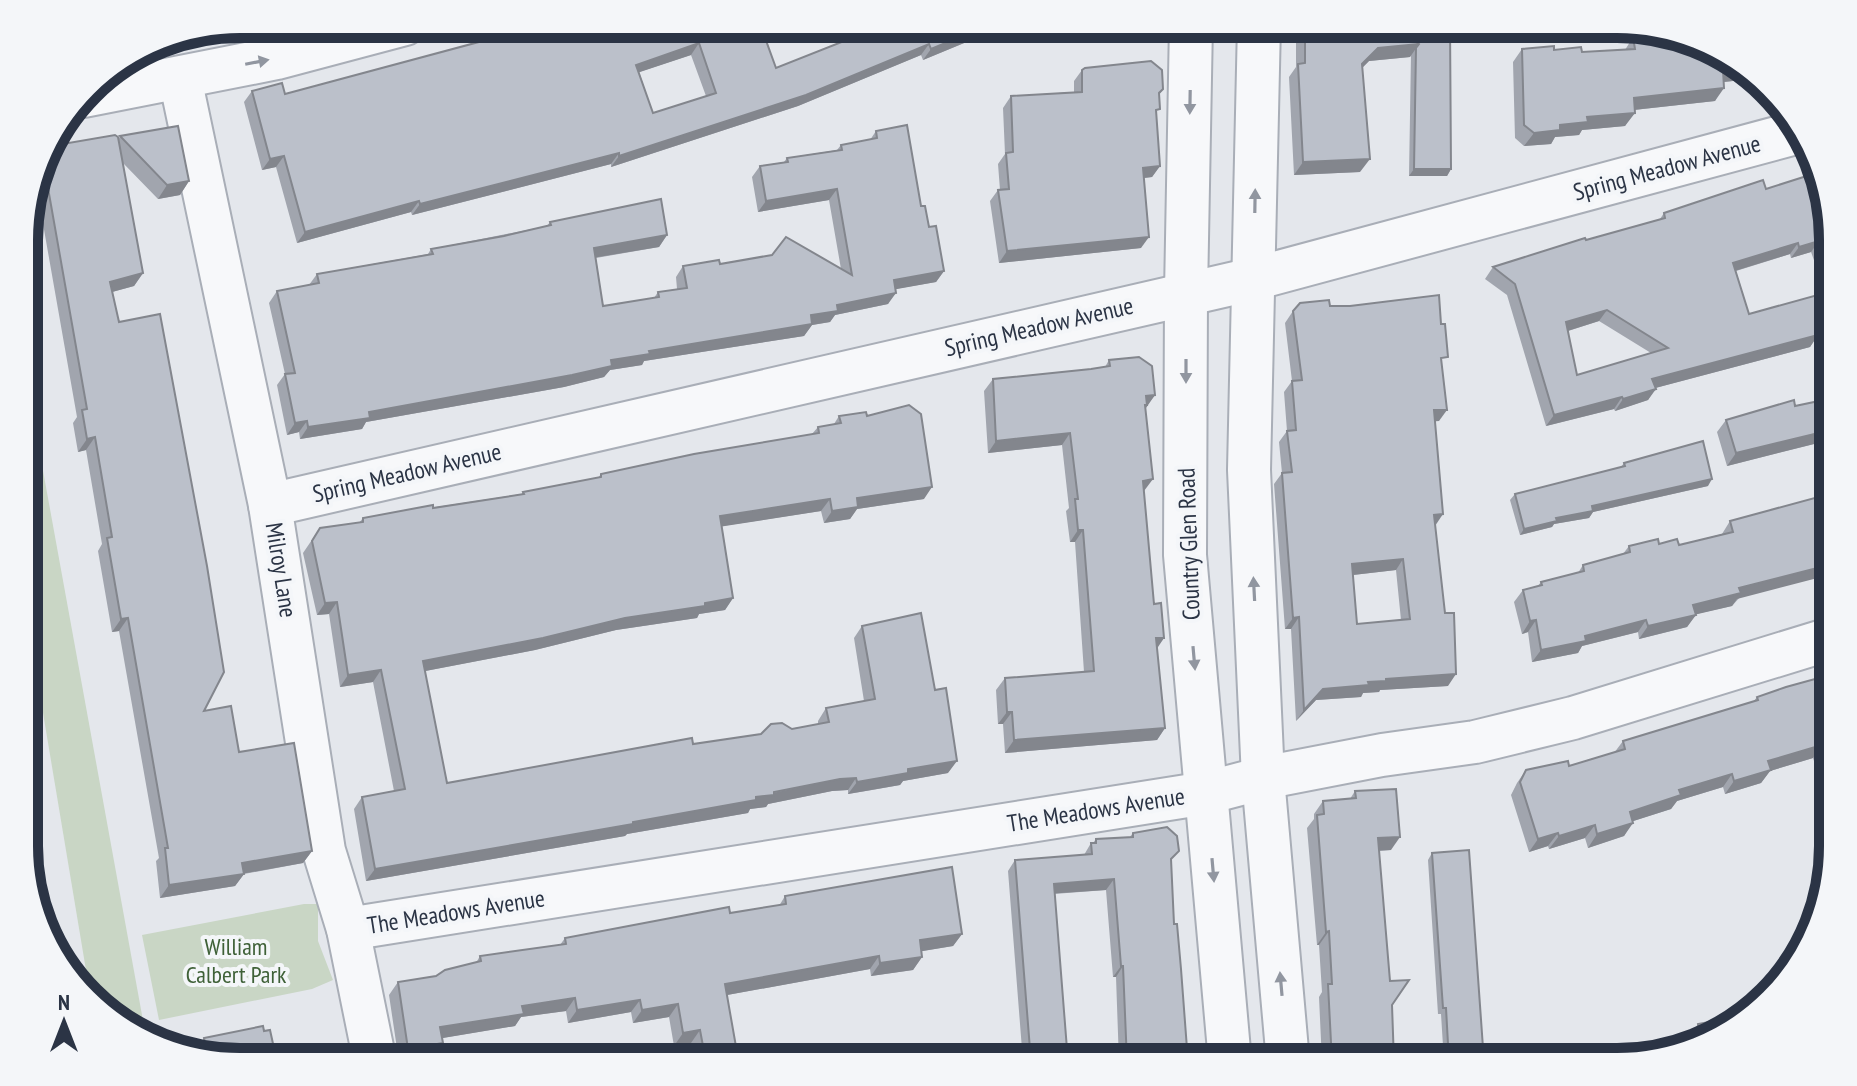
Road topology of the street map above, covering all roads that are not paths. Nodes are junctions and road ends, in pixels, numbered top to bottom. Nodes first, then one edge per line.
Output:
1 (352, 38) edge
2 (1191, 38) edge
3 (1259, 38) edge
4 (180, 78) junction
5 (102, 93) edge
6 (1789, 135) edge
7 (1253, 279) junction
8 (1186, 293) junction
9 (270, 505) junction
10 (1819, 642) edge
11 (1263, 778) junction
12 (1206, 793) junction
13 (348, 929) junction
14 (372, 1048) edge
15 (1229, 1048) edge
16 (1287, 1048) edge

4 -> 1 street
2 -> 8 street, Country Glen Road
7 -> 3 street
4 - 5 street
4 - 9 street, Milroy Lane
6 - 7 street, Spring Meadow Avenue
7 - 8 street, Spring Meadow Avenue
11 -> 7 street
8 - 9 street, Spring Meadow Avenue
8 -> 12 street, Country Glen Road
9 - 13 street, Milroy Lane
10 - 11 street, The Meadows Avenue
11 - 12 street, The Meadows Avenue
16 -> 11 street
12 - 13 street, The Meadows Avenue
12 -> 15 street, Country Glen Road
13 - 14 street, Milroy Lane

